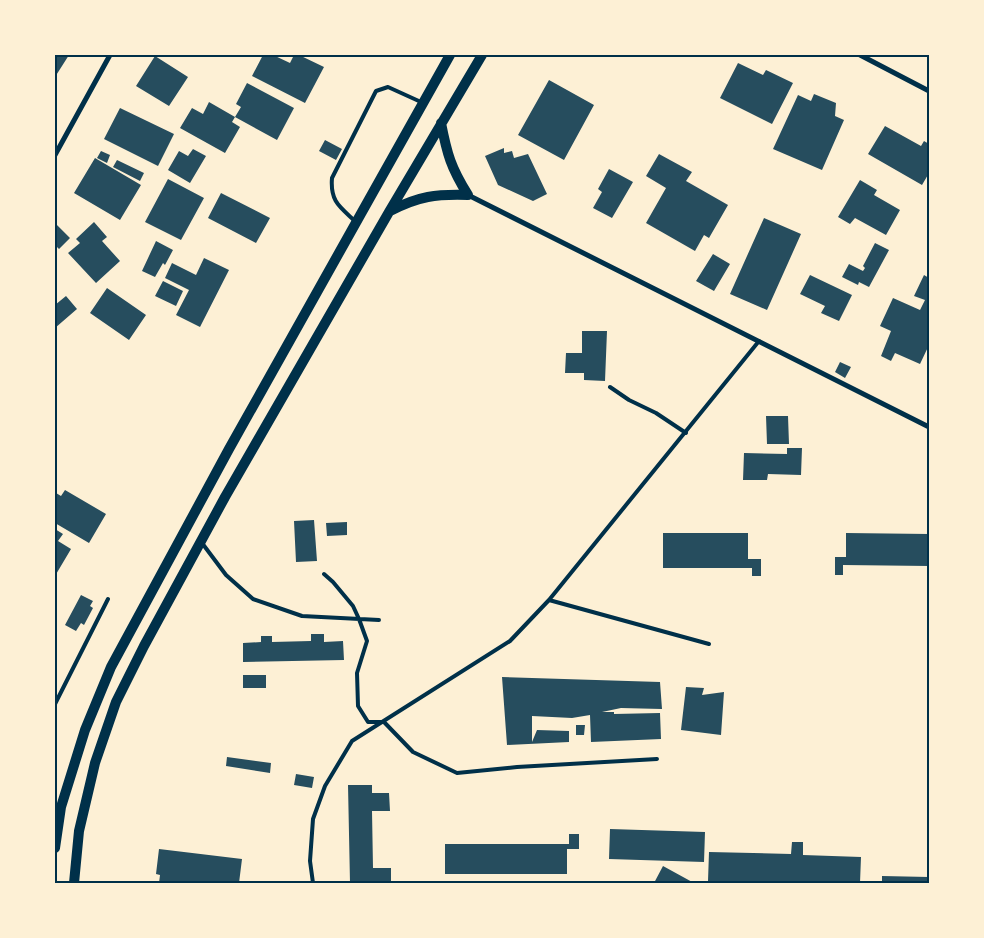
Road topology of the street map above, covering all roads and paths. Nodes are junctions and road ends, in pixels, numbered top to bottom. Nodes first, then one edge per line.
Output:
1 (110, 55) edge
2 (450, 55) edge
3 (482, 55) edge
4 (861, 55) edge
5 (929, 91) edge
6 (424, 103) junction
7 (442, 123) junction
8 (55, 155) edge
9 (468, 194) junction
10 (389, 212) junction
11 (356, 222) junction
12 (759, 341) junction
13 (610, 387) dead end
14 (929, 427) edge
15 (686, 433) junction
16 (201, 541) junction
17 (324, 574) dead end
18 (108, 599) dead end
19 (549, 600) junction
20 (359, 619) junction
21 (379, 620) dead end
22 (709, 644) dead end
23 (55, 704) edge
24 (384, 722) junction
25 (657, 759) dead end
26 (58, 805) edge
27 (55, 848) edge
28 (74, 883) edge
29 (313, 883) edge

1 - 8 street
2 - 6 main road
3 - 7 main road
4 - 5 street
6 - 11 main road
6 - 11 lane
7 - 9 main road
7 - 10 main road
9 - 10 main road
9 - 12 street
10 - 16 main road
11 - 26 main road
12 - 14 street
12 - 15 lane
13 - 15 lane
15 - 19 lane
16 - 20 lane
16 - 28 main road
17 - 20 lane
18 - 23 lane
19 - 22 lane
19 - 24 lane
20 - 21 lane
20 - 24 lane
24 - 25 lane
24 - 29 lane
26 - 27 main road

